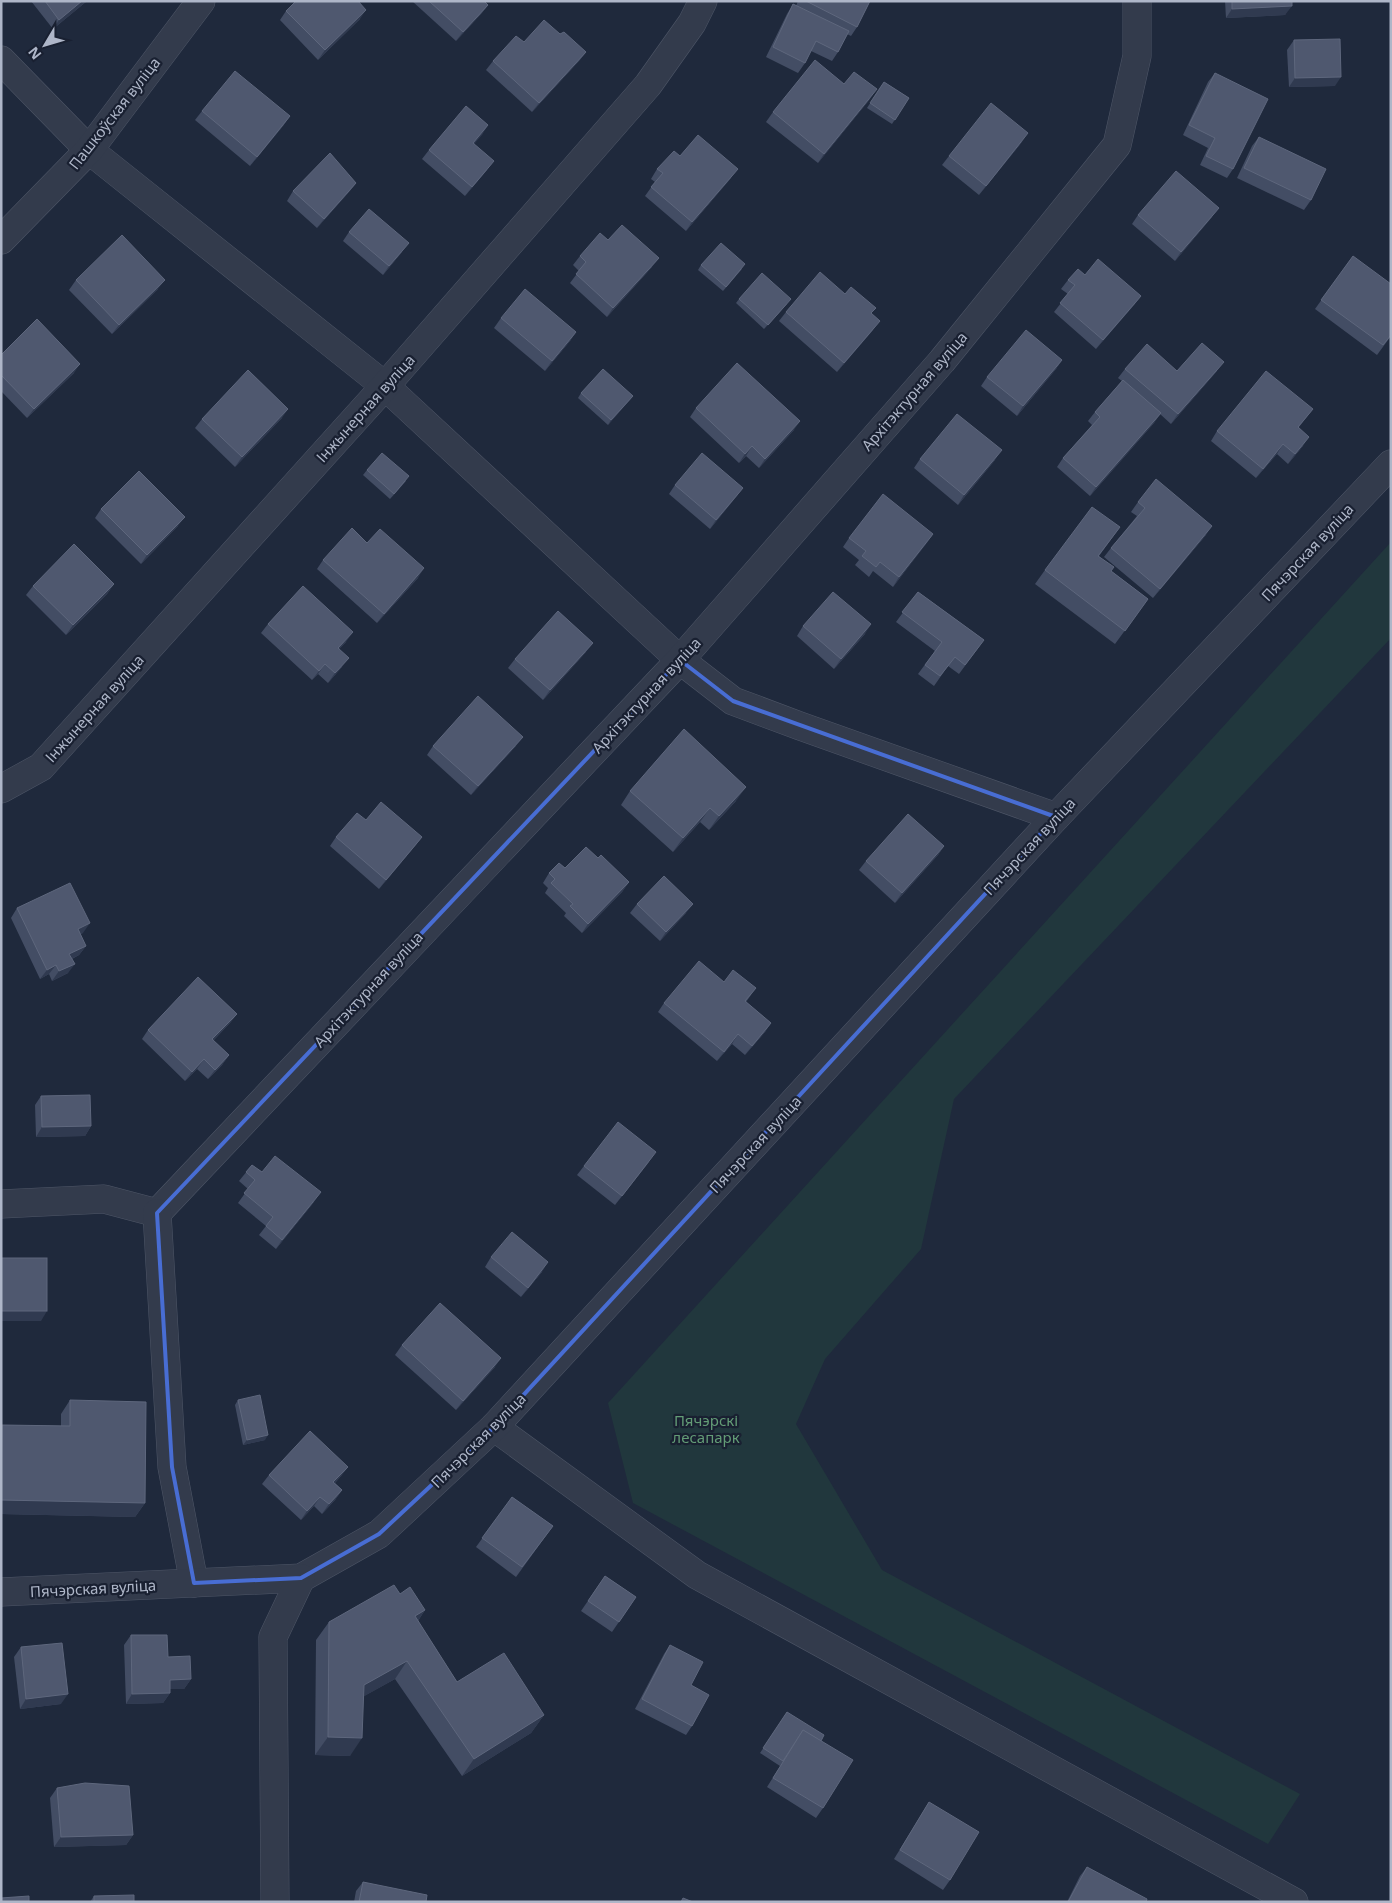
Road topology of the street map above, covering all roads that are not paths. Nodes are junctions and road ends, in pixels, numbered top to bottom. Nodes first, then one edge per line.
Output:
1 (201, 1) edge
2 (703, 1) edge
3 (1136, 1) edge
4 (1, 60) edge
5 (89, 150) junction
6 (1, 240) edge
7 (385, 386) junction
8 (1391, 464) edge
9 (680, 660) junction
10 (1, 789) edge
11 (1056, 817) junction
12 (1, 1204) edge
13 (157, 1213) junction
14 (494, 1427) junction
15 (301, 1578) junction
16 (194, 1583) junction
17 (1, 1592) edge
18 (275, 1902) edge
19 (1294, 1902) edge

1 - 5 street, Пашкоўская вуліца
2 - 7 street, Інжынерная вуліца
3 - 9 street, Архітэктурная вуліца
4 - 5 street
5 - 6 street, Пашкоўская вуліца
5 - 7 street
7 - 9 street
7 - 10 street, Інжынерная вуліца
8 - 11 street, Пячэрская вуліца
9 - 11 street
9 - 13 street, Архітэктурная вуліца
11 - 14 street, Пячэрская вуліца
12 - 13 street
13 - 16 street
14 - 15 street, Пячэрская вуліца
14 - 19 street
15 - 16 street, Пячэрская вуліца
15 - 18 street
16 - 17 street, Пячэрская вуліца

